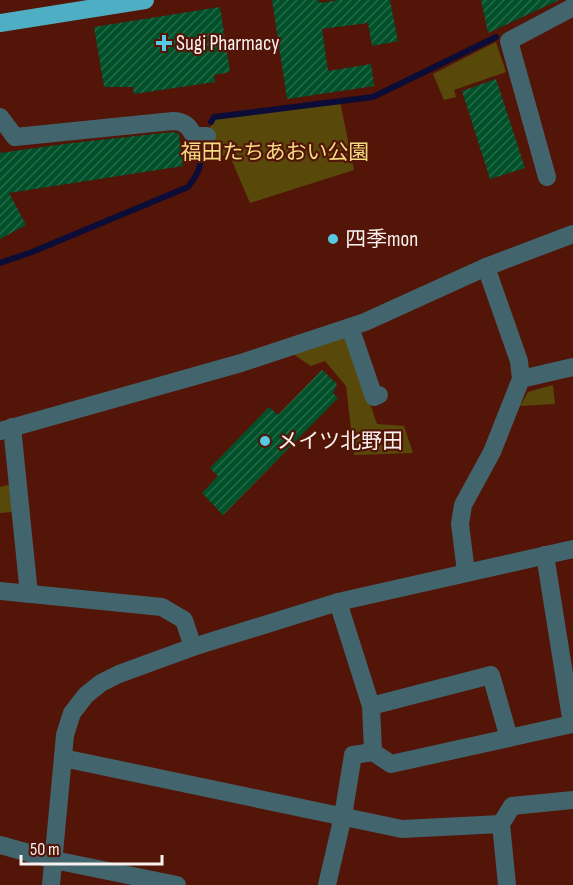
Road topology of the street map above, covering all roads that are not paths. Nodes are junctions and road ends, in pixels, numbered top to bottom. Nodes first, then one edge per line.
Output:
1 (145, 0) edge
2 (573, 7) edge
3 (0, 23) edge
4 (0, 117) edge
5 (207, 136) dead end
6 (547, 177) dead end
7 (573, 234) edge
8 (486, 267) junction
9 (350, 327) junction
10 (573, 367) edge
11 (520, 379) junction
12 (379, 395) dead end
13 (6, 429) edge
14 (573, 549) edge
15 (545, 555) junction
16 (466, 572) junction
17 (0, 591) edge
18 (29, 594) junction
19 (338, 602) junction
20 (565, 637) edge
21 (193, 647) junction
22 (371, 706) junction
23 (572, 726) edge
24 (509, 738) junction
25 (373, 752) junction
26 (63, 758) junction
27 (573, 800) edge
28 (343, 816) junction
29 (501, 824) junction
30 (0, 845) edge
31 (54, 860) junction
32 (51, 885) edge
33 (177, 885) edge
34 (327, 885) edge
35 (507, 885) edge

1 - 3 highway
2 - 6 street
4 - 5 street
7 - 8 street
8 - 9 street
8 - 11 street
9 - 12 street
9 - 13 street
10 - 11 street
11 - 16 street
13 - 18 street
14 - 15 street
15 - 16 street
15 - 20 street
16 - 19 street
17 - 18 street
18 - 21 street
19 - 21 street
19 - 22 street
20 - 23 street
21 - 26 street
22 - 24 street
22 - 25 street
23 - 24 street
24 - 25 street
25 - 28 street
26 - 28 street
26 - 31 street
27 - 29 street
28 - 29 street
28 - 34 street
29 - 35 street
30 - 31 street
31 - 32 street
31 - 33 street

